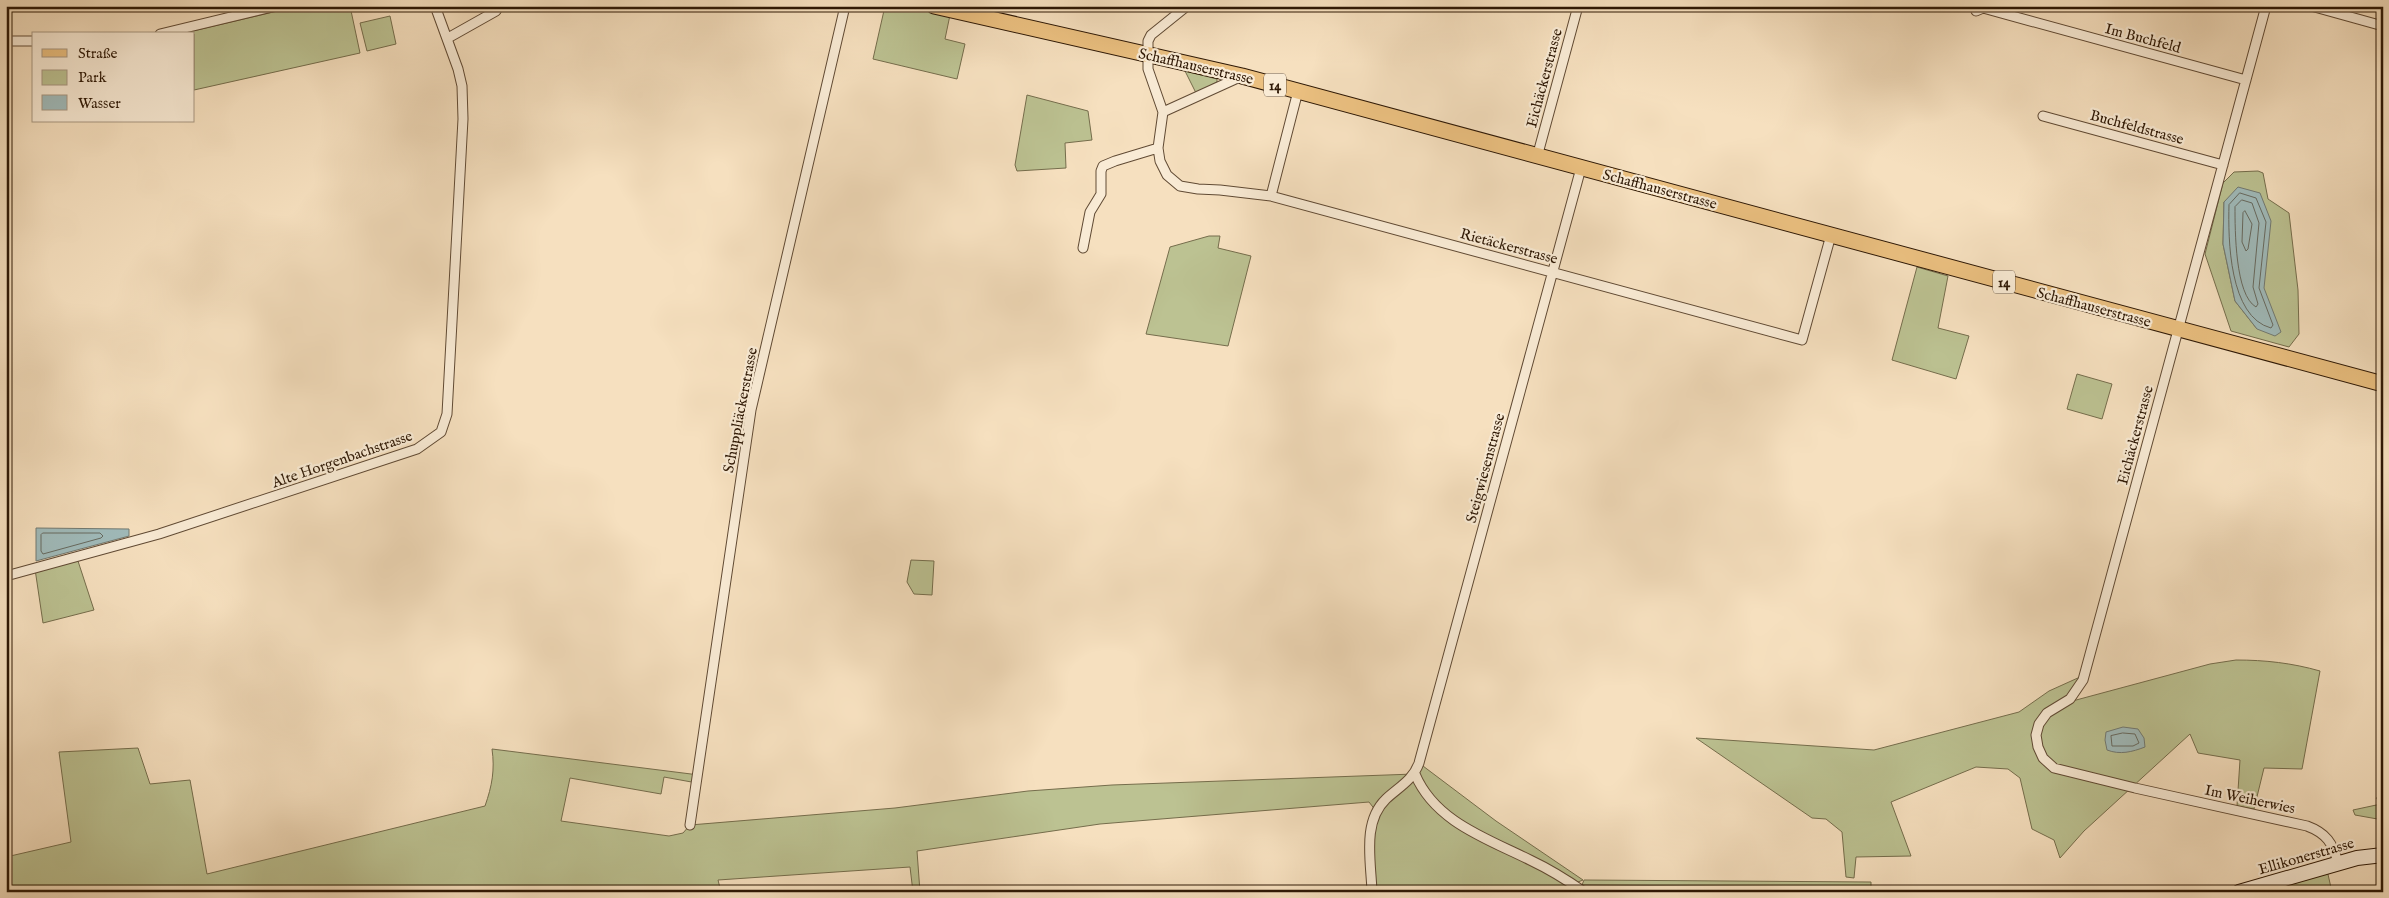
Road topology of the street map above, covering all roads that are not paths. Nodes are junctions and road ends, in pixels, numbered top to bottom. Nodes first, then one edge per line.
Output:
1 (276, 6) edge
2 (435, 6) edge
3 (499, 6) edge
4 (844, 6) edge
5 (934, 6) edge
6 (1187, 6) edge
7 (1578, 6) edge
8 (2266, 6) edge
9 (2311, 6) edge
10 (1976, 11) dead end
11 (2383, 26) edge
12 (168, 32) edge
13 (448, 38) junction
14 (6, 41) edge
15 (32, 41) edge
16 (1148, 55) junction
17 (1242, 76) junction
18 (2246, 80) junction
19 (1298, 91) junction
20 (1163, 112) junction
21 (2043, 116) dead end
22 (1158, 148) junction
23 (1537, 157) junction
24 (2223, 165) junction
25 (1581, 168) junction
26 (1271, 196) junction
27 (1830, 235) junction
28 (1083, 248) dead end
29 (1552, 272) junction
30 (2177, 329) junction
31 (2383, 384) edge
32 (6, 576) edge
33 (1415, 774) junction
34 (2135, 788) joint
35 (690, 825) dead end
36 (2383, 855) edge
37 (2338, 864) junction
38 (1372, 892) edge
39 (1584, 892) edge
40 (2239, 892) edge

1 - 12 street
2 - 13 street, Alte Horgenbachstrasse
3 - 13 street
4 - 35 street, Schuppliäckerstrasse
5 - 16 main road, Schaffhauserstrasse / 14
6 - 16 street
7 - 23 street, Eichäckerstrasse
8 - 18 street, Eichäckerstrasse
9 - 11 street
10 - 18 street, Im Buchfeld
13 - 32 street, Alte Horgenbachstrasse
14 - 15 street
16 - 17 main road, Schaffhauserstrasse / 14
16 - 20 street, Rietäckerstrasse
17 - 19 main road, Schaffhauserstrasse / 14
17 - 20 street
18 - 24 street, Eichäckerstrasse
19 - 23 main road, Schaffhauserstrasse / 14
19 - 26 street
20 - 22 street, Rietäckerstrasse
21 - 24 street, Buchfeldstrasse
22 - 26 street, Rietäckerstrasse
22 - 28 street
23 - 25 main road, Schaffhauserstrasse / 14
24 - 30 street, Eichäckerstrasse
25 - 27 main road, Schaffhauserstrasse / 14
25 - 29 street, Steigwiesenstrasse
26 - 29 street, Rietäckerstrasse
27 - 29 street, Rietäckerstrasse
27 - 30 main road, Schaffhauserstrasse / 14
29 - 33 street, Steigwiesenstrasse
30 - 31 main road, Schaffhauserstrasse / 14
30 - 34 street, Eichäckerstrasse
33 - 38 street
33 - 39 street
34 - 37 street, Im Weiherwies
36 - 37 street, Ellikonerstrasse
37 - 40 street, Ellikonerstrasse

